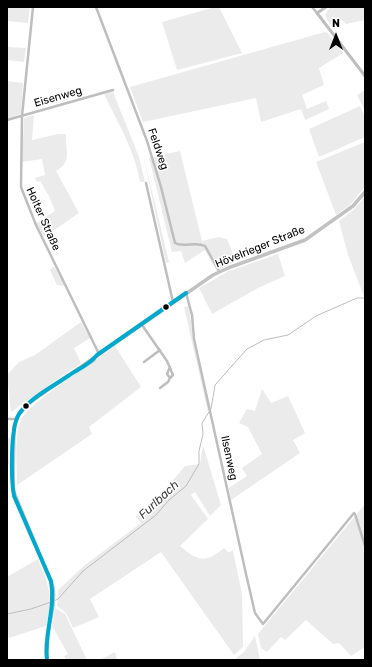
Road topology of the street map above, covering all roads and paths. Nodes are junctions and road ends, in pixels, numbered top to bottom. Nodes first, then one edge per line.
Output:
1 (32, 7) edge
2 (96, 7) edge
3 (312, 7) edge
4 (326, 7) edge
5 (317, 13) junction
6 (365, 76) edge
7 (113, 90) dead end
8 (22, 116) junction
9 (7, 120) edge
10 (146, 183) dead end
11 (365, 192) edge
12 (219, 272) junction
13 (186, 293) junction
14 (174, 302) junction
15 (142, 325) junction
16 (160, 350) junction
17 (98, 355) junction
18 (144, 362) dead end
19 (170, 367) junction
20 (170, 378) junction
21 (160, 388) dead end
22 (7, 419) edge
23 (16, 419) junction
24 (365, 546) edge
25 (47, 660) edge

1 - 8 street, Holter Straße
2 - 12 street, Feldweg
3 - 5 street
4 - 5 street
5 - 6 street
7 - 8 street, Eisenweg
8 - 9 street, Eisenweg
8 - 17 street, Holter Straße
10 - 14 street
11 - 12 main road, Hövelrieger Straße
12 - 13 main road, Hövelrieger Straße
13 - 14 main road, Hövelrieger Straße
13 - 24 street, Ilsenweg
14 - 15 main road, Hövelrieger Straße
15 - 16 street
15 - 17 main road, Hövelrieger Straße
16 - 18 street
16 - 19 street
17 - 23 main road, Hövelrieger Straße
19 - 20 street
19 - 20 street
20 - 21 street
22 - 23 street
23 - 25 main road

